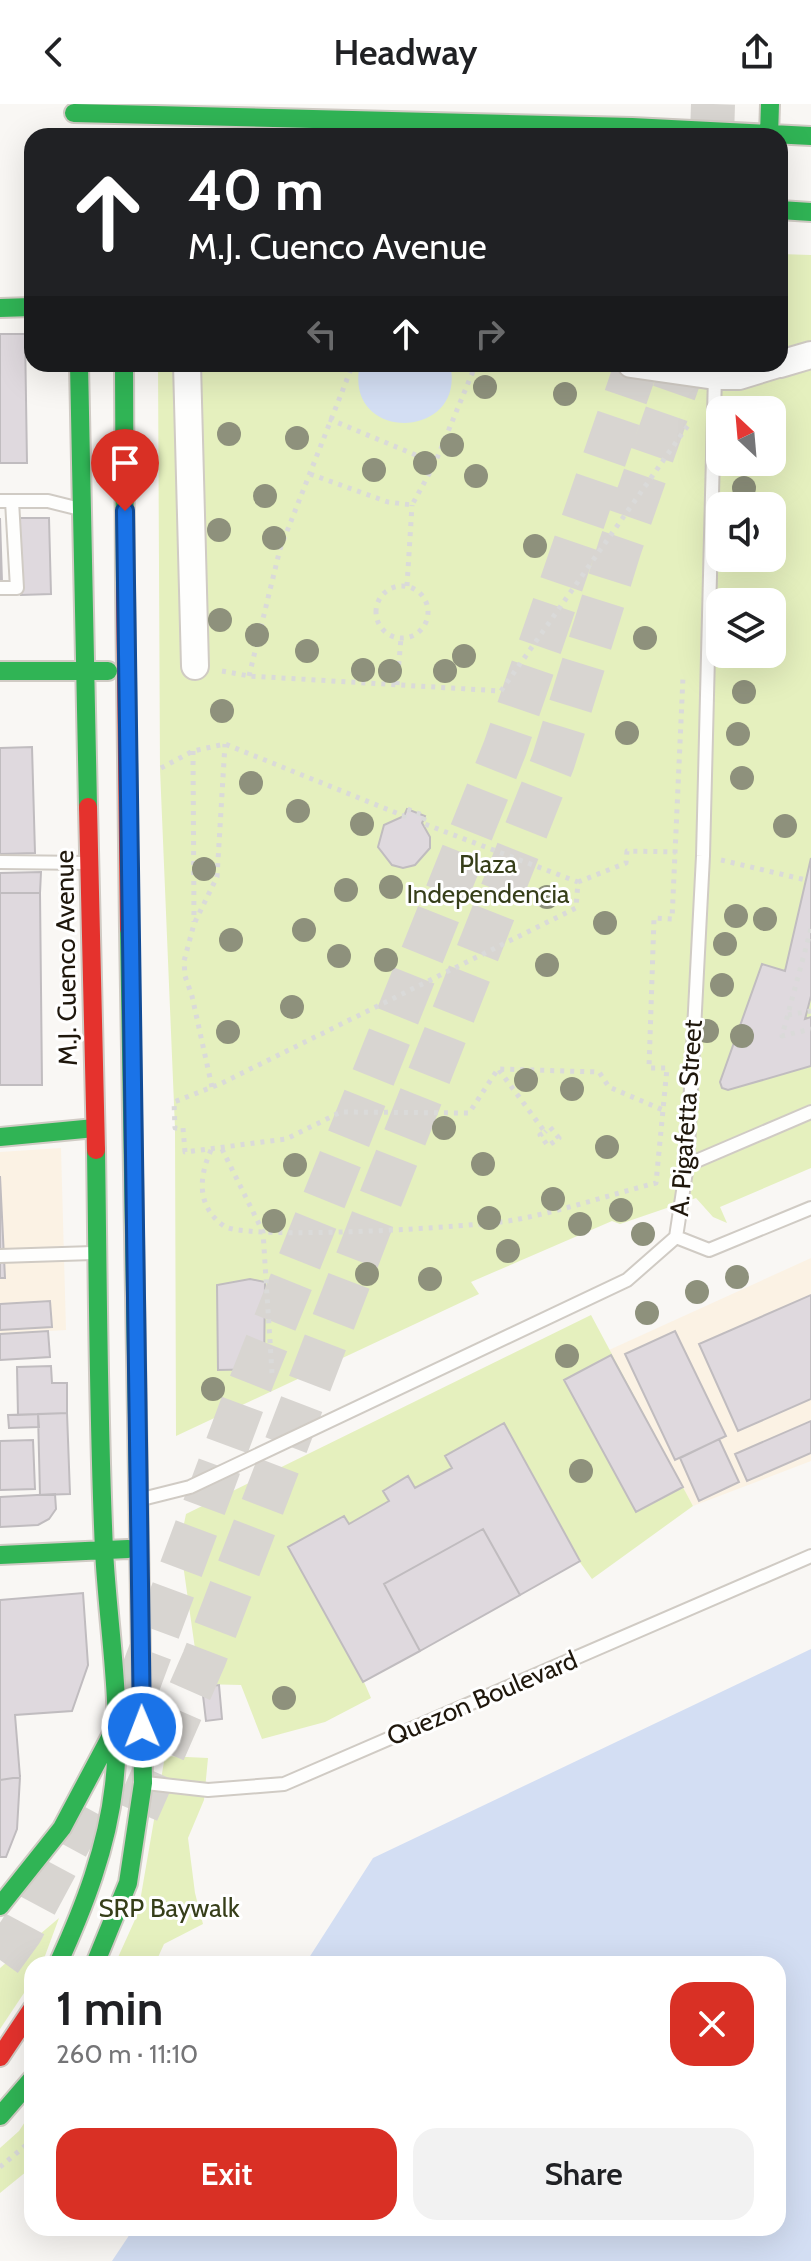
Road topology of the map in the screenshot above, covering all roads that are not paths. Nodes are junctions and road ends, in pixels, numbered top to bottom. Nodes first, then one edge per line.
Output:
1 (633, 104) edge
2 (770, 104) edge
3 (75, 109) edge
4 (113, 110) edge
5 (249, 110) edge
6 (577, 128) edge
7 (632, 128) edge
8 (769, 128) edge
9 (788, 135) edge
10 (811, 136) edge
11 (788, 211) edge
12 (811, 212) edge
13 (24, 307) edge
14 (0, 308) edge
15 (811, 355) edge
16 (788, 361) edge
17 (79, 372) edge
18 (124, 372) edge
19 (187, 372) edge
20 (715, 372) edge
21 (723, 372) edge
22 (752, 372) edge
23 (6, 501) edge
24 (81, 509) junction
25 (0, 588) edge
26 (195, 666) road end
27 (0, 671) edge
28 (125, 671) junction
29 (86, 672) junction
30 (0, 862) edge
31 (91, 864) junction
32 (811, 1112) edge
33 (95, 1128) junction
34 (0, 1137) edge
35 (687, 1165) junction
36 (811, 1208) edge
37 (676, 1237) junction
38 (98, 1253) junction
39 (0, 1256) edge
40 (121, 1500) junction
41 (137, 1548) junction
42 (104, 1551) junction
43 (0, 1555) edge
44 (811, 1556) edge
45 (142, 1671) junction
46 (116, 1726) junction
47 (143, 1783) junction
48 (0, 1906) edge
49 (61, 1956) edge
50 (98, 1956) edge
51 (24, 2021) edge
52 (0, 2057) edge
53 (24, 2088) edge
54 (0, 2116) edge

1 - 7 main road
2 - 8 main road
3 - 4 main road
4 - 5 main road
5 - 6 main road
9 - 10 main road
11 - 12 main road
13 - 14 main road
15 - 16 street
17 - 24 main road, M.J. Cuenco Avenue
18 - 28 main road, M.J. Cuenco Avenue
19 - 26 street
20 - 35 lane, A. Pigafetta Street
21 - 22 street
23 - 24 lane
23 - 25 lane
24 - 29 main road, M.J. Cuenco Avenue
27 - 29 main road
28 - 29 main road
28 - 40 main road, M.J. Cuenco Avenue
29 - 31 main road, M.J. Cuenco Avenue
30 - 31 lane
31 - 33 main road, M.J. Cuenco Avenue
32 - 35 lane
33 - 34 main road
33 - 38 main road, M.J. Cuenco Avenue
35 - 37 lane, A. Pigafetta Street
36 - 37 lane
37 - 40 lane, A. Pigafetta Street
38 - 39 lane
38 - 40 main road, M.J. Cuenco Avenue
40 - 41 main road, M.J. Cuenco Avenue
40 - 42 main road, M.J. Cuenco Avenue
41 - 42 main road
41 - 45 main road, M.J. Cuenco Avenue
42 - 43 main road
42 - 46 main road, M.J. Cuenco Avenue
44 - 47 lane, Quezon Boulevard
45 - 46 main road
45 - 47 main road, M.J. Cuenco Avenue
46 - 48 main road
46 - 49 main road, M.J. Cuenco Avenue
47 - 50 main road, M.J. Cuenco Avenue
51 - 52 main road
53 - 54 main road

